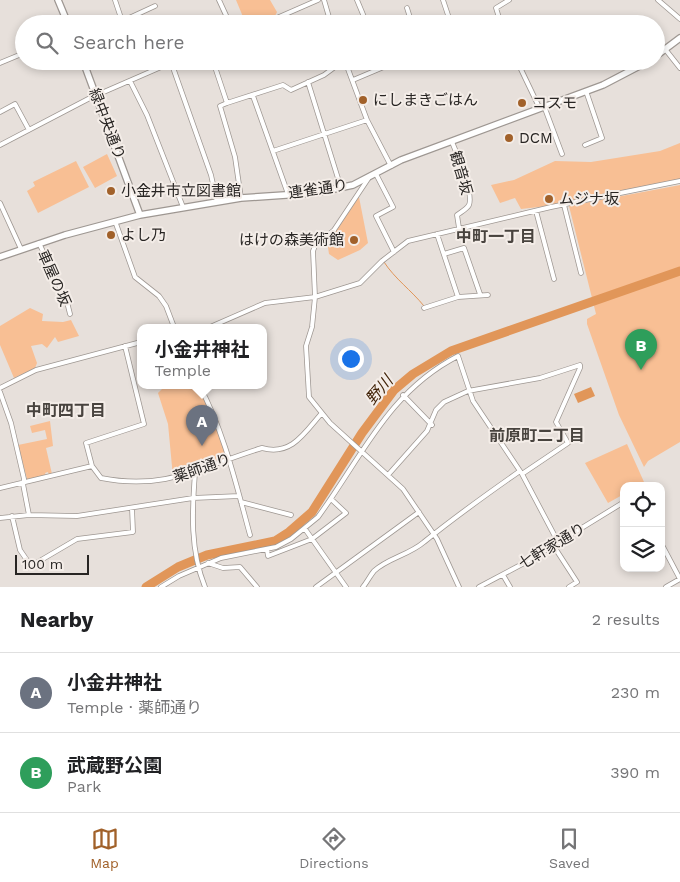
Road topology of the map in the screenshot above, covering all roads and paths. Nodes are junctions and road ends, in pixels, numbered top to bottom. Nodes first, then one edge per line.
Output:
1 (58, 0) edge
2 (115, 0) edge
3 (219, 0) edge
4 (318, 0) edge
5 (324, 0) edge
6 (357, 0) edge
7 (443, 0) edge
8 (509, 0) edge
9 (658, 0) edge
10 (155, 6) dead end
11 (408, 8) dead end
12 (64, 15) edge
13 (120, 15) edge
14 (135, 15) edge
15 (226, 15) edge
16 (284, 15) edge
17 (328, 15) edge
18 (363, 15) edge
19 (410, 15) edge
20 (448, 15) edge
21 (498, 15) edge
22 (680, 19) edge
23 (680, 38) edge
24 (665, 49) joint
25 (15, 57) edge
26 (0, 63) edge
27 (680, 68) edge
28 (86, 70) edge
29 (154, 70) edge
30 (175, 70) edge
31 (216, 70) edge
32 (332, 70) edge
33 (348, 70) edge
34 (377, 70) edge
35 (522, 70) edge
36 (630, 70) edge
37 (353, 80) junction
38 (130, 81) junction
39 (308, 82) junction
40 (586, 91) junction
41 (96, 95) junction
42 (253, 96) junction
43 (227, 103) junction
44 (542, 106) junction
45 (0, 112) edge
46 (367, 120) junction
47 (29, 130) junction
48 (324, 134) junction
49 (452, 142) junction
50 (585, 144) dead end
51 (0, 145) edge
52 (273, 151) junction
53 (562, 154) dead end
54 (391, 166) junction
55 (376, 174) junction
56 (368, 179) junction
57 (680, 181) edge
58 (341, 188) junction
59 (288, 194) junction
60 (241, 198) junction
61 (216, 202) junction
62 (0, 203) edge
63 (564, 205) junction
64 (183, 207) junction
65 (536, 211) junction
66 (140, 215) junction
67 (115, 221) junction
68 (459, 228) junction
69 (437, 234) junction
70 (38, 243) junction
71 (21, 249) junction
72 (394, 252) junction
73 (444, 254) junction
74 (0, 256) edge
75 (581, 273) dead end
76 (554, 279) dead end
77 (480, 294) junction
78 (488, 295) dead end
79 (314, 296) junction
80 (458, 297) junction
81 (424, 308) dead end
82 (70, 314) dead end
83 (173, 324) edge
84 (217, 324) edge
85 (137, 343) edge
86 (125, 346) junction
87 (0, 388) edge
88 (201, 389) edge
89 (468, 390) junction
90 (0, 392) edge
91 (403, 395) junction
92 (321, 414) junction
93 (432, 424) junction
94 (361, 452) junction
95 (228, 459) junction
96 (92, 466) junction
97 (521, 472) junction
98 (194, 473) junction
99 (388, 475) junction
100 (24, 482) junction
101 (0, 488) edge
102 (239, 496) junction
103 (193, 498) junction
104 (331, 499) junction
105 (241, 502) junction
106 (620, 504) edge
107 (132, 508) junction
108 (419, 512) junction
109 (29, 515) junction
110 (291, 515) dead end
111 (12, 516) junction
112 (0, 518) edge
113 (305, 529) junction
114 (433, 534) junction
115 (250, 535) dead end
116 (312, 539) junction
117 (558, 542) junction
118 (553, 545) junction
119 (267, 550) junction
120 (665, 551) edge
121 (208, 563) junction
122 (197, 568) junction
123 (336, 572) junction
124 (503, 575) junction
125 (680, 579) edge
126 (161, 587) edge
127 (206, 587) edge
128 (257, 587) edge
129 (316, 587) edge
130 (346, 587) edge
131 (363, 587) edge
132 (459, 587) edge
133 (480, 587) edge
134 (510, 587) edge
135 (569, 587) edge
136 (666, 587) edge

1 - 12 main road
2 - 13 street
3 - 15 street
4 - 16 street
5 - 17 street
6 - 18 street
7 - 20 street
8 - 21 street
9 - 22 street
10 - 14 street
11 - 19 street
23 - 24 main road
24 - 27 street
25 - 26 street
28 - 41 main road, 緑中央通り
29 - 38 street
30 - 61 street
31 - 43 street
32 - 39 street
33 - 37 street
34 - 37 street
35 - 44 street
36 - 40 main road, 連雀通り
37 - 46 street
38 - 41 street
38 - 64 street
39 - 42 street
39 - 48 street
40 - 44 main road, 連雀通り
40 - 50 street
41 - 47 street
41 - 66 main road, 緑中央通り
42 - 43 street
42 - 52 street
43 - 60 street
44 - 49 main road, 連雀通り
44 - 53 street
45 - 47 street
46 - 48 street
46 - 54 street
47 - 51 street
48 - 52 street
48 - 58 street
49 - 54 main road, 連雀通り
49 - 68 street, 観音坂
52 - 59 street
54 - 55 main road, 連雀通り
55 - 56 main road, 連雀通り
55 - 72 street
56 - 58 main road, 連雀通り
56 - 79 street
57 - 63 street
58 - 59 main road, 連雀通り
59 - 60 main road, 連雀通り
60 - 61 main road, 連雀通り
61 - 64 main road, 連雀通り
62 - 71 street
63 - 65 street
63 - 75 street
64 - 66 main road, 連雀通り
65 - 68 street
65 - 76 street
66 - 67 main road, 連雀通り
67 - 70 main road, 連雀通り
67 - 83 street
68 - 69 street
69 - 72 street
69 - 73 street
70 - 71 main road, 連雀通り
70 - 82 street, 車屋の坂
71 - 74 main road, 連雀通り
72 - 79 street
73 - 77 street
73 - 80 street
77 - 78 street
77 - 80 street
79 - 84 street
79 - 92 street
80 - 81 street
85 - 86 street
86 - 87 street
86 - 96 street
88 - 95 street
89 - 91 street
89 - 93 street
89 - 97 street
89 - 97 street
90 - 100 street
91 - 93 street
91 - 94 street
92 - 94 street
92 - 95 street, 薬師通り
93 - 99 street
94 - 99 street
94 - 104 street
95 - 98 street, 薬師通り
95 - 102 street
96 - 98 street, 薬師通り
96 - 100 street
97 - 114 street
97 - 117 street
98 - 103 street
99 - 108 street
100 - 101 street
100 - 109 street
102 - 103 street
102 - 105 street
103 - 107 street
103 - 122 street
104 - 113 street
104 - 116 street
105 - 110 street
105 - 115 street
106 - 117 street, 七軒家通り
107 - 109 street
107 - 111 street
108 - 114 street
108 - 123 street
109 - 111 street
111 - 112 street
113 - 116 street
113 - 119 street
114 - 131 street
114 - 132 street
116 - 119 street
116 - 123 street
117 - 118 street, 七軒家通り
118 - 124 street, 七軒家通り
118 - 135 street
119 - 121 street
120 - 125 street
121 - 122 street
121 - 128 street
122 - 126 street
122 - 127 street
123 - 129 street
123 - 130 street
124 - 133 street, 七軒家通り
124 - 134 street
125 - 136 street

